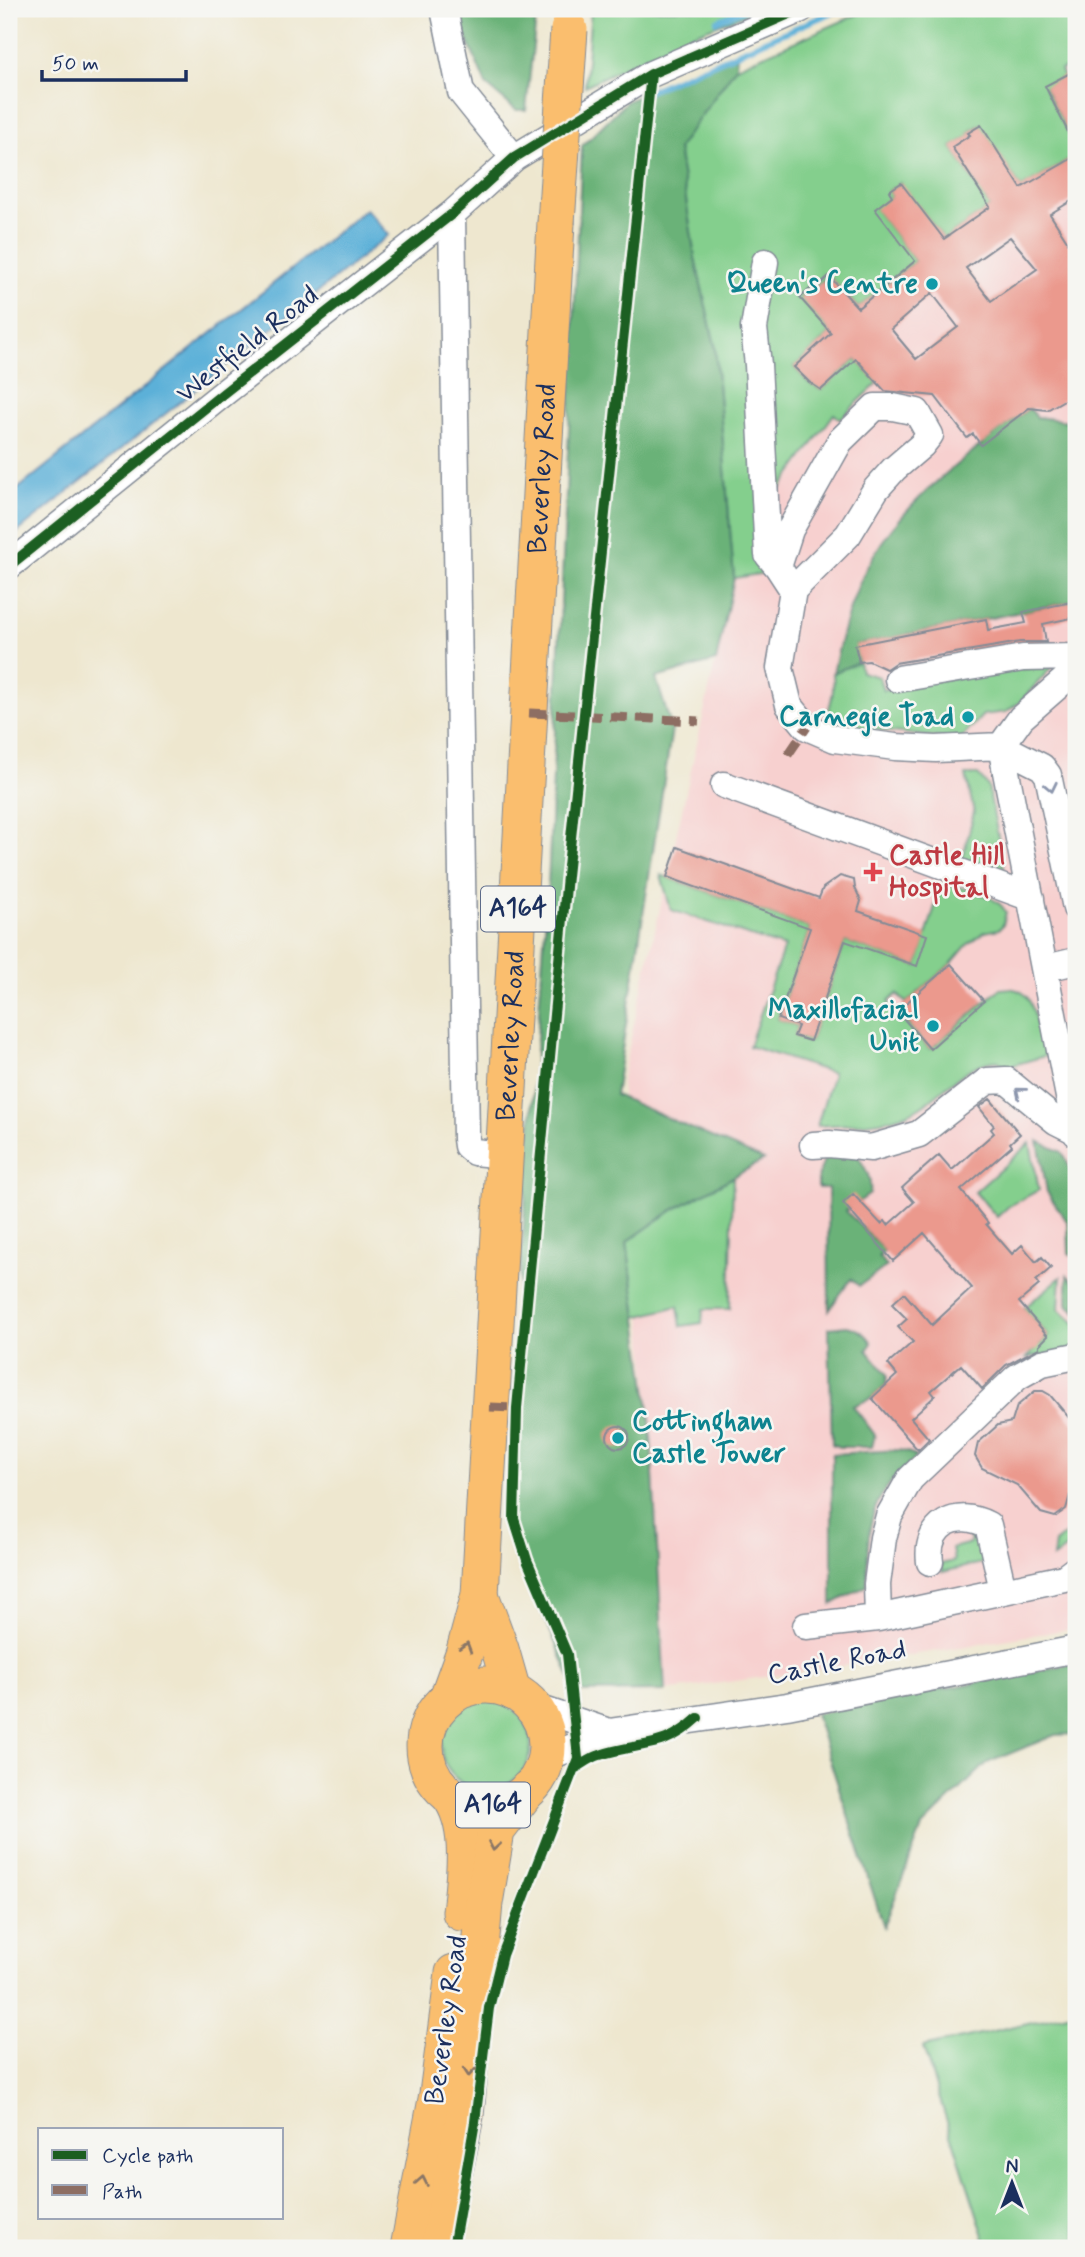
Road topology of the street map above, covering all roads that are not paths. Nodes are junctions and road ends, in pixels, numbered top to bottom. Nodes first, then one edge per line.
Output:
1 (444, 9) edge
2 (801, 9) edge
3 (570, 19) edge
4 (514, 159) junction
5 (452, 214) junction
6 (765, 262) dead end
7 (9, 566) edge
8 (778, 567) junction
9 (793, 590) junction
10 (1076, 657) edge
11 (1076, 670) edge
12 (898, 679) dead end
13 (1001, 746) junction
14 (724, 785) dead end
15 (1031, 898) junction
16 (1076, 908) edge
17 (1076, 961) edge
18 (1046, 968) junction
19 (1076, 1132) edge
20 (813, 1145) dead end
21 (504, 1155) junction
22 (1076, 1356) edge
23 (930, 1562) dead end
24 (1076, 1569) edge
25 (1003, 1590) junction
26 (480, 1595) junction
27 (878, 1618) junction
28 (806, 1626) dead end
29 (1076, 1649) edge
30 (448, 1698) junction
31 (522, 1698) junction
32 (609, 1732) junction
33 (537, 1774) junction
34 (448, 1793) junction
35 (409, 2248) edge
36 (439, 2248) edge

1 - 4 street
2 - 4 street, Westfield Road
3 - 21 highway, Beverley Road / A164, bridge
4 - 5 street, Westfield Road
5 - 7 street, Westfield Road
5 - 21 street
6 - 8 street
8 - 9 street
8 - 9 street
9 - 13 street
10 - 12 street
11 - 13 street
13 - 15 street
13 -> 16 street
14 - 15 street
15 - 18 street
17 - 18 street
18 - 19 street
19 -> 20 street
21 - 26 highway, Beverley Road / A164
22 - 27 street
23 - 25 street
24 - 25 street
25 - 27 street
30 -> 26 highway, Beverley Road / A164
26 - 31 highway, Beverley Road / A164
27 - 28 street
29 - 32 street, Castle Road
30 - 31 highway
30 - 34 highway, A164
31 - 32 street, Castle Road
31 - 33 highway, A164
32 - 33 street, Castle Road
33 - 34 highway, A164
33 -> 36 highway, Beverley Road / A164
35 -> 34 highway, Beverley Road / A164

